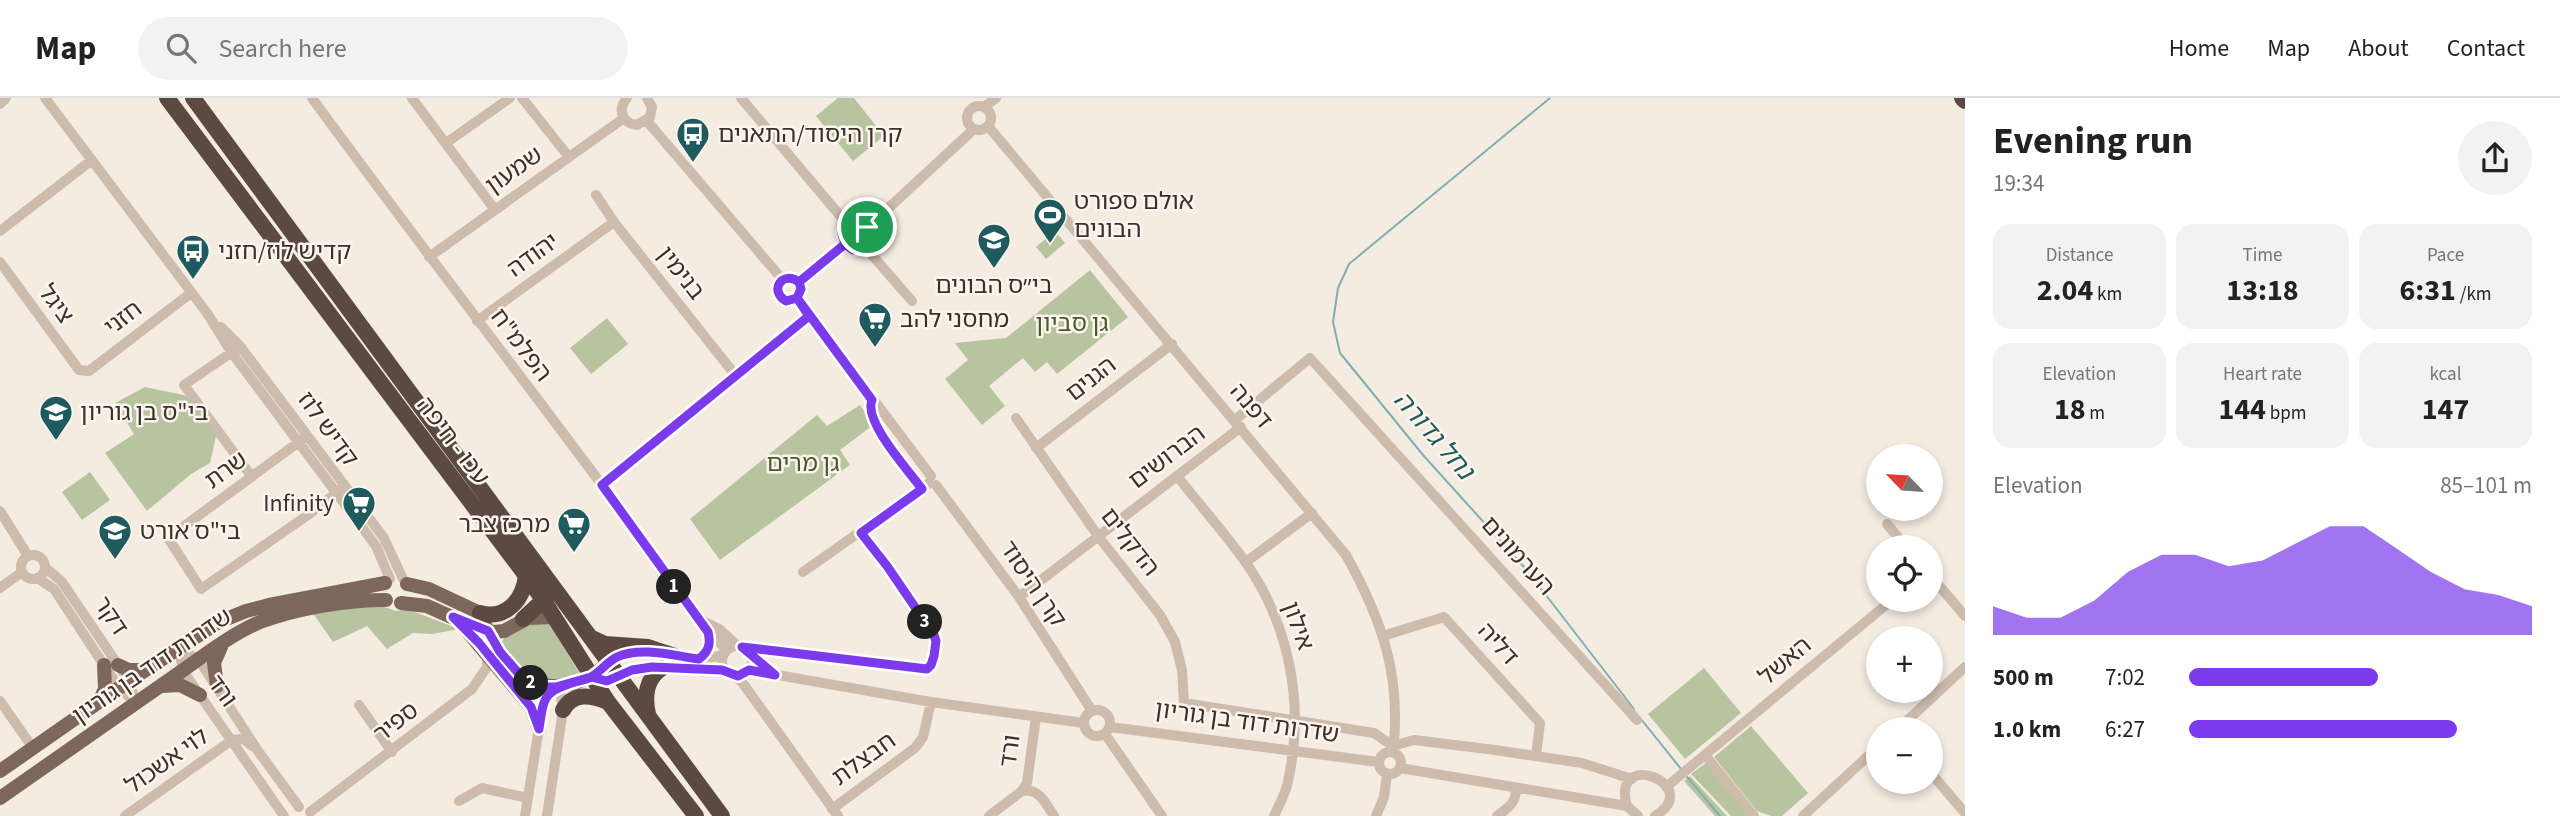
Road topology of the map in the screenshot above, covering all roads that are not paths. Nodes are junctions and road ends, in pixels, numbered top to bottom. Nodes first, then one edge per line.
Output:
1 (6, 98) edge
2 (45, 98) edge
3 (167, 98) edge
4 (193, 98) edge
5 (312, 98) edge
6 (412, 98) edge
7 (510, 98) edge
8 (522, 98) edge
9 (627, 98) edge
10 (647, 98) edge
11 (741, 98) edge
12 (965, 98) edge
13 (996, 98) edge
14 (0, 104) edge
15 (978, 107) junction
16 (624, 118) junction
17 (647, 121) junction
18 (988, 126) junction
19 (974, 128) junction
20 (446, 144) junction
21 (569, 157) junction
22 (92, 160) junction
23 (596, 195) dead end
24 (495, 210) junction
25 (614, 222) junction
26 (848, 224) junction
27 (867, 227) junction
28 (0, 231) edge
29 (845, 244) junction
30 (865, 247) junction
31 (429, 257) junction
32 (0, 262) edge
33 (782, 279) junction
34 (799, 282) junction
35 (191, 293) junction
36 (797, 298) junction
37 (912, 301) dead end
38 (809, 316) junction
39 (477, 321) junction
40 (1172, 344) junction
41 (236, 349) junction
42 (1310, 358) joint
43 (79, 370) joint
44 (736, 376) junction
45 (1016, 418) dead end
46 (1238, 424) junction
47 (303, 439) junction
48 (1036, 448) junction
49 (1177, 476) junction
50 (251, 477) junction
51 (930, 483) junction
52 (602, 485) junction
53 (340, 490) junction
54 (0, 511) edge
55 (1312, 513) junction
56 (1887, 524) dead end
57 (861, 533) junction
58 (1896, 535) edge
59 (1098, 536) junction
60 (28, 556) junction
61 (1246, 562) junction
62 (45, 567) junction
63 (22, 572) junction
64 (803, 572) dead end
65 (526, 576) junction
66 (37, 578) junction
67 (396, 581) junction
68 (0, 588) edge
69 (1943, 590) edge
70 (548, 593) junction
71 (1018, 597) junction
72 (386, 600) junction
73 (401, 603) junction
74 (1878, 612) edge
75 (480, 613) junction
76 (1965, 616) edge
77 (453, 617) junction
78 (554, 617) junction
79 (696, 618) junction
80 (523, 619) junction
81 (488, 631) junction
82 (504, 631) junction
83 (708, 632) junction
84 (1383, 636) junction
85 (591, 637) junction
86 (225, 642) junction
87 (179, 648) junction
88 (733, 649) junction
89 (493, 652) junction
90 (752, 656) junction
91 (678, 657) junction
92 (699, 659) junction
93 (199, 660) junction
94 (610, 662) junction
95 (111, 665) junction
96 (664, 667) junction
97 (1965, 667) edge
98 (146, 670) junction
99 (183, 671) junction
100 (748, 672) junction
101 (730, 674) junction
102 (775, 675) junction
103 (620, 676) junction
104 (591, 677) junction
105 (124, 685) junction
106 (217, 685) junction
107 (160, 687) junction
108 (556, 687) junction
109 (200, 695) junction
110 (752, 696) junction
111 (0, 701) edge
112 (99, 702) junction
113 (608, 702) junction
114 (931, 702) junction
115 (136, 703) junction
116 (1184, 703) joint
117 (359, 705) dead end
118 (562, 710) junction
119 (1092, 711) junction
120 (1036, 717) junction
121 (1911, 717) edge
122 (649, 720) junction
123 (1637, 720) dead end
124 (1296, 722) junction
125 (1084, 723) junction
126 (539, 729) junction
127 (1107, 730) junction
128 (236, 745) junction
129 (33, 748) junction
130 (1393, 749) junction
131 (258, 751) junction
132 (392, 751) junction
133 (1293, 752) junction
134 (1705, 755) junction
135 (1536, 756) junction
136 (1866, 758) edge
137 (1378, 762) junction
138 (533, 764) junction
139 (554, 766) junction
140 (1400, 768) junction
141 (0, 771) edge
142 (1387, 774) junction
143 (1632, 779) junction
144 (1666, 787) junction
145 (1943, 787) edge
146 (1516, 789) junction
147 (1022, 791) junction
148 (0, 798) edge
149 (528, 798) junction
150 (459, 801) dead end
151 (1627, 806) junction
152 (299, 807) junction
153 (835, 812) edge
154 (1965, 813) edge
155 (312, 814) edge
156 (1663, 814) edge
157 (125, 816) edge
158 (285, 816) edge
159 (525, 816) edge
160 (547, 816) edge
161 (696, 816) edge
162 (722, 816) edge
163 (989, 816) edge
164 (1054, 816) edge
165 (1162, 816) edge
166 (1274, 816) edge
167 (1376, 816) edge
168 (1497, 816) edge
169 (1638, 816) edge
170 (1754, 816) edge
171 (1802, 816) edge

1 - 14 street
2 - 22 street, קדיש לוז
3 - 65 highway, עכו - חיפה
4 - 70 highway, עכו - חיפה
5 - 31 street, הפלמ"ח
6 - 20 street
7 - 20 street
8 - 21 street
9 - 16 street
10 - 17 street
11 - 26 street
12 - 15 street
13 - 15 street
15 - 18 street
15 - 19 street
16 - 17 street
16 - 21 street, שמעון
17 - 33 street
18 - 19 street
18 - 40 street, דפנה
19 - 27 street
20 - 24 street
21 - 24 street, שמעון
22 - 28 street
22 - 35 street, קדיש לוז
23 - 25 street, בנימין
24 - 31 street, שמעון
25 - 39 street, יהודה
25 - 44 street, בנימין
26 - 27 street
26 - 29 street
27 - 30 street
29 - 30 street
29 - 34 street
30 - 37 street
31 - 39 street, הפלמ"ח
32 - 43 street, ציגל
33 - 34 street
33 - 36 street
34 - 36 street
35 - 41 street, קדיש לוז
35 - 43 street, חזני
36 - 38 street
38 - 44 street
38 - 51 street, קרן היסוד
39 - 52 street, הפלמ"ח
40 - 46 street, דפנה
40 - 48 street, הגנים
41 - 47 street, קדיש לוז
41 - 50 street
42 - 46 street, הברושים
42 - 123 street, הערמונים
44 - 52 street
45 - 48 street, הדקלים
46 - 49 street, הברושים
46 - 55 street, דפנה
47 - 50 street, שרת
47 - 53 street, קדיש לוז
48 - 59 street, הדקלים
49 - 59 street, הברושים
49 - 61 street, אילון
50 - 53 street, שרת
51 - 57 street
51 - 71 street, קרן היסוד
52 - 79 street, הפלמ"ח
53 - 67 street, קדיש לוז
54 - 60 street
55 - 61 street
55 - 84 street, דפנה
56 - 58 street
57 - 64 street
57 - 88 street
59 - 71 street, הברושים
59 - 116 street, הדקלים
60 - 62 street
60 - 63 street
61 - 124 street, אילון
62 - 66 street
62 - 95 street, דקר
63 - 66 street
63 - 68 street
65 - 70 highway, עכו - חיפה
65 - 75 highway
66 - 95 street, דקר
67 - 72 main road
67 - 73 main road
67 - 75 main road, שדרות דוד בן גוריון
67 - 87 main road, שדרות דוד בן גוריון
69 - 76 street
70 - 78 highway, עכו - חיפה
70 - 80 highway
70 - 85 highway, עכו - חיפה
71 - 119 street, קרן היסוד
72 - 73 main road, שדרות דוד בן גוריון
72 - 86 main road, שדרות דוד בן גוריון
73 - 77 main road
74 - 134 street, האשל
75 - 81 main road
77 - 81 main road
77 - 89 main road
78 - 80 main road
78 - 104 highway, עכו - חיפה
79 - 83 street, הפלמ"ח
79 - 88 street, הפלמ"ח
80 - 82 main road
81 - 82 main road
81 - 89 main road
82 - 89 main road
83 - 88 street, הפלמ"ח
83 - 92 street
84 - 130 street, דפנה
84 - 135 street, דליה
85 - 91 highway
85 - 94 highway, עכו - חיפה
86 - 93 main road, שדרות דוד בן גוריון
86 - 106 main road
87 - 93 street, ורד
87 - 98 main road, שדרות דוד בן גוריון
87 - 99 street, ורד
88 - 90 street
88 - 92 street
88 - 101 street
89 - 108 main road
89 - 126 main road
89 - 132 street, ספיר
90 - 100 street
90 - 102 street
91 - 92 street
91 - 94 street
93 - 99 main road, שדרות דוד בן גוריון
93 - 106 street, ורד
94 - 103 highway, עכו - חיפה
94 - 104 main road
95 - 98 main road
95 - 105 street, דקר
95 - 112 main road
96 - 101 street
96 - 103 street
96 - 122 highway
97 - 121 street
98 - 105 main road, שדרות דוד בן גוריון
99 - 107 main road, שדרות דוד בן גוריון
99 - 109 street, ורד
100 - 101 street
100 - 102 street
100 - 110 street
101 - 110 street
102 - 114 street
103 - 104 street
103 - 122 highway, עכו - חיפה
104 - 108 main road
104 - 113 highway, עכו - חיפה
105 - 112 main road, שדרות דוד בן גוריון
105 - 115 street, דקר
106 - 131 street, ורד
107 - 109 main road
107 - 115 main road, שדרות דוד בן גוריון
108 - 118 street
108 - 126 street
109 - 128 street, ורד
110 - 153 street
111 - 129 street
112 - 129 main road, שדרות דוד בן גוריון
113 - 118 highway
113 - 161 highway, עכו - חיפה
114 - 120 street
114 - 153 street, חבצלת
115 - 148 main road, שדרות דוד בן גוריון
116 - 124 street, שדרות דוד בן גוריון
117 - 132 street
118 - 139 street
119 - 125 street
119 - 127 street
120 - 125 street
120 - 147 street, ורד
122 - 162 highway, עכו - חיפה
124 - 130 street, שדרות דוד בן גוריון
124 - 133 street, אילון
125 - 127 street
126 - 138 street
127 - 133 street, שדרות דוד בן גוריון
127 - 165 street
128 - 131 street
128 - 157 street, לוי אשכול
128 - 158 street, ורד
129 - 141 main road, שדרות דוד בן גוריון
130 - 135 street
130 - 137 street
130 - 140 street
131 - 152 street, ורד
132 - 155 street, ספיר
133 - 137 street, שדרות דוד בן גוריון
133 - 166 street, אילון
134 - 144 street, האשל
134 - 170 street
135 - 143 street
136 - 171 street
137 - 142 street
138 - 139 street
138 - 149 street
139 - 160 street
140 - 142 street
140 - 146 street
142 - 167 street
143 - 144 street
143 - 151 street
144 - 156 street
145 - 154 street
146 - 151 street
146 - 168 street
147 - 163 street, ורד
147 - 164 street
149 - 150 street
149 - 159 street
151 - 169 street
152 - 155 street
152 - 158 street

